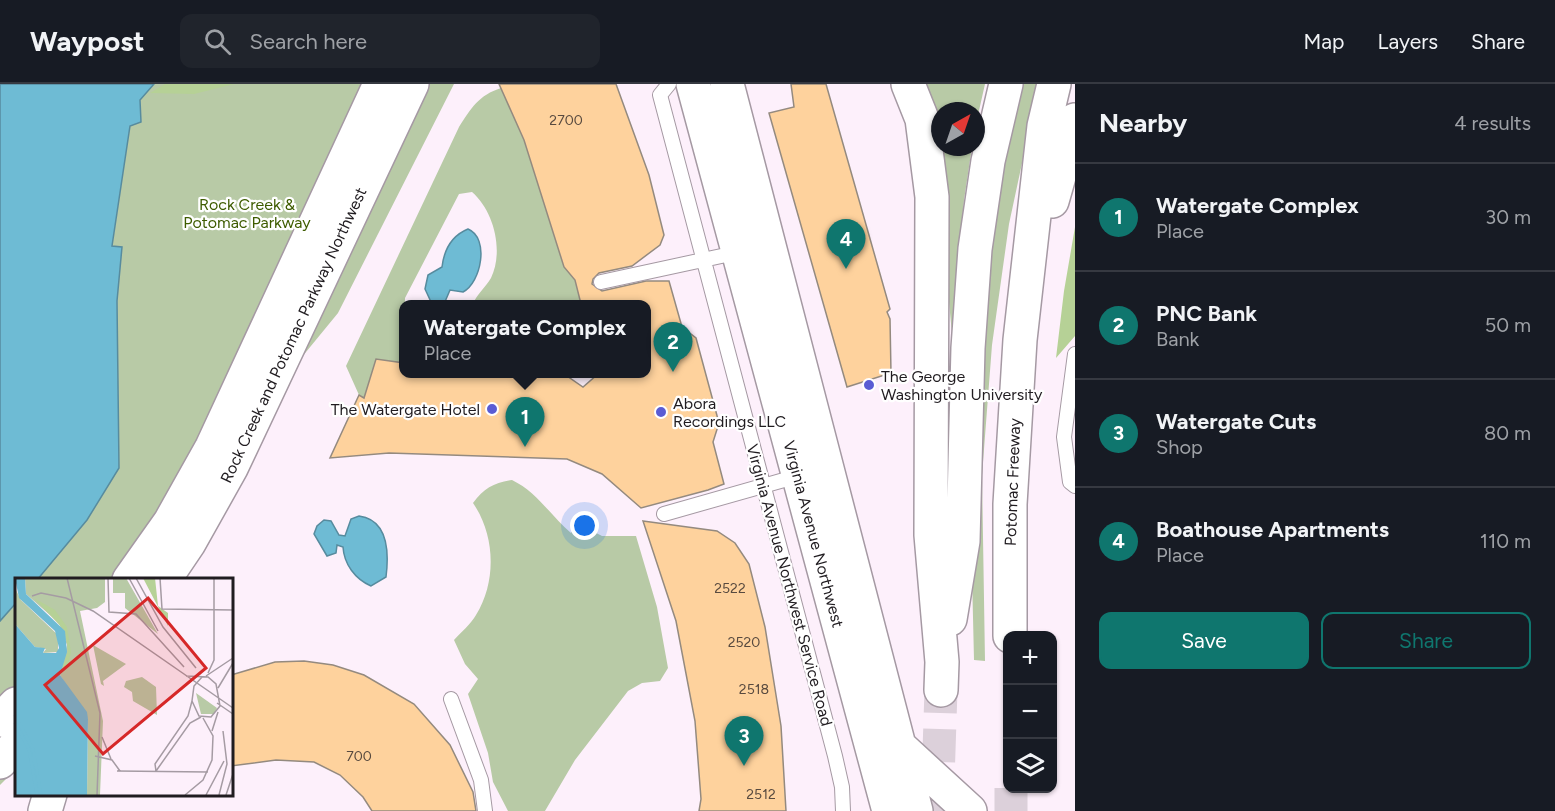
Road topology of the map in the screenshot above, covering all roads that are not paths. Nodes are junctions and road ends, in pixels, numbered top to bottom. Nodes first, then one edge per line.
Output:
1 (380, 84) edge
2 (412, 84) edge
3 (669, 84) edge
4 (693, 84) edge
5 (727, 84) edge
6 (908, 84) edge
7 (1006, 84) edge
8 (1054, 84) edge
9 (1075, 120) edge
10 (740, 252) junction
11 (705, 260) junction
12 (601, 282) dead end
13 (1026, 293) junction
14 (1075, 354) edge
15 (798, 476) junction
16 (764, 485) junction
17 (1075, 486) edge
18 (664, 514) dead end
19 (130, 578) edge
20 (165, 578) edge
21 (1010, 631) edge
22 (450, 699) dead end
23 (15, 705) edge
24 (0, 720) edge
25 (898, 745) junction
26 (15, 746) edge
27 (0, 762) edge
28 (50, 796) edge
29 (45, 811) edge
30 (485, 811) edge
31 (843, 811) edge
32 (889, 811) edge
33 (916, 811) edge
34 (970, 811) edge

1 - 19 main road, Rock Creek and Potomac Parkway Northwest
2 - 20 main road, Rock Creek and Potomac Parkway Northwest
3 - 11 lane, Virginia Avenue Northwest Service Road
4 - 10 main road, Virginia Avenue Northwest
5 - 25 main road, Virginia Avenue Northwest
6 - 7 main road
8 - 13 main road
9 - 13 main road
10 - 11 lane
10 - 15 main road, Virginia Avenue Northwest
11 - 12 lane
11 - 16 lane, Virginia Avenue Northwest Service Road
13 - 21 main road, Potomac Freeway
14 - 17 lane
15 - 16 lane
15 - 32 main road, Virginia Avenue Northwest
16 - 18 lane
16 - 31 lane, Virginia Avenue Northwest Service Road
22 - 30 lane
23 - 24 main road
25 - 33 main road, Virginia Avenue Northwest
25 - 34 main road
26 - 27 main road
28 - 29 main road

